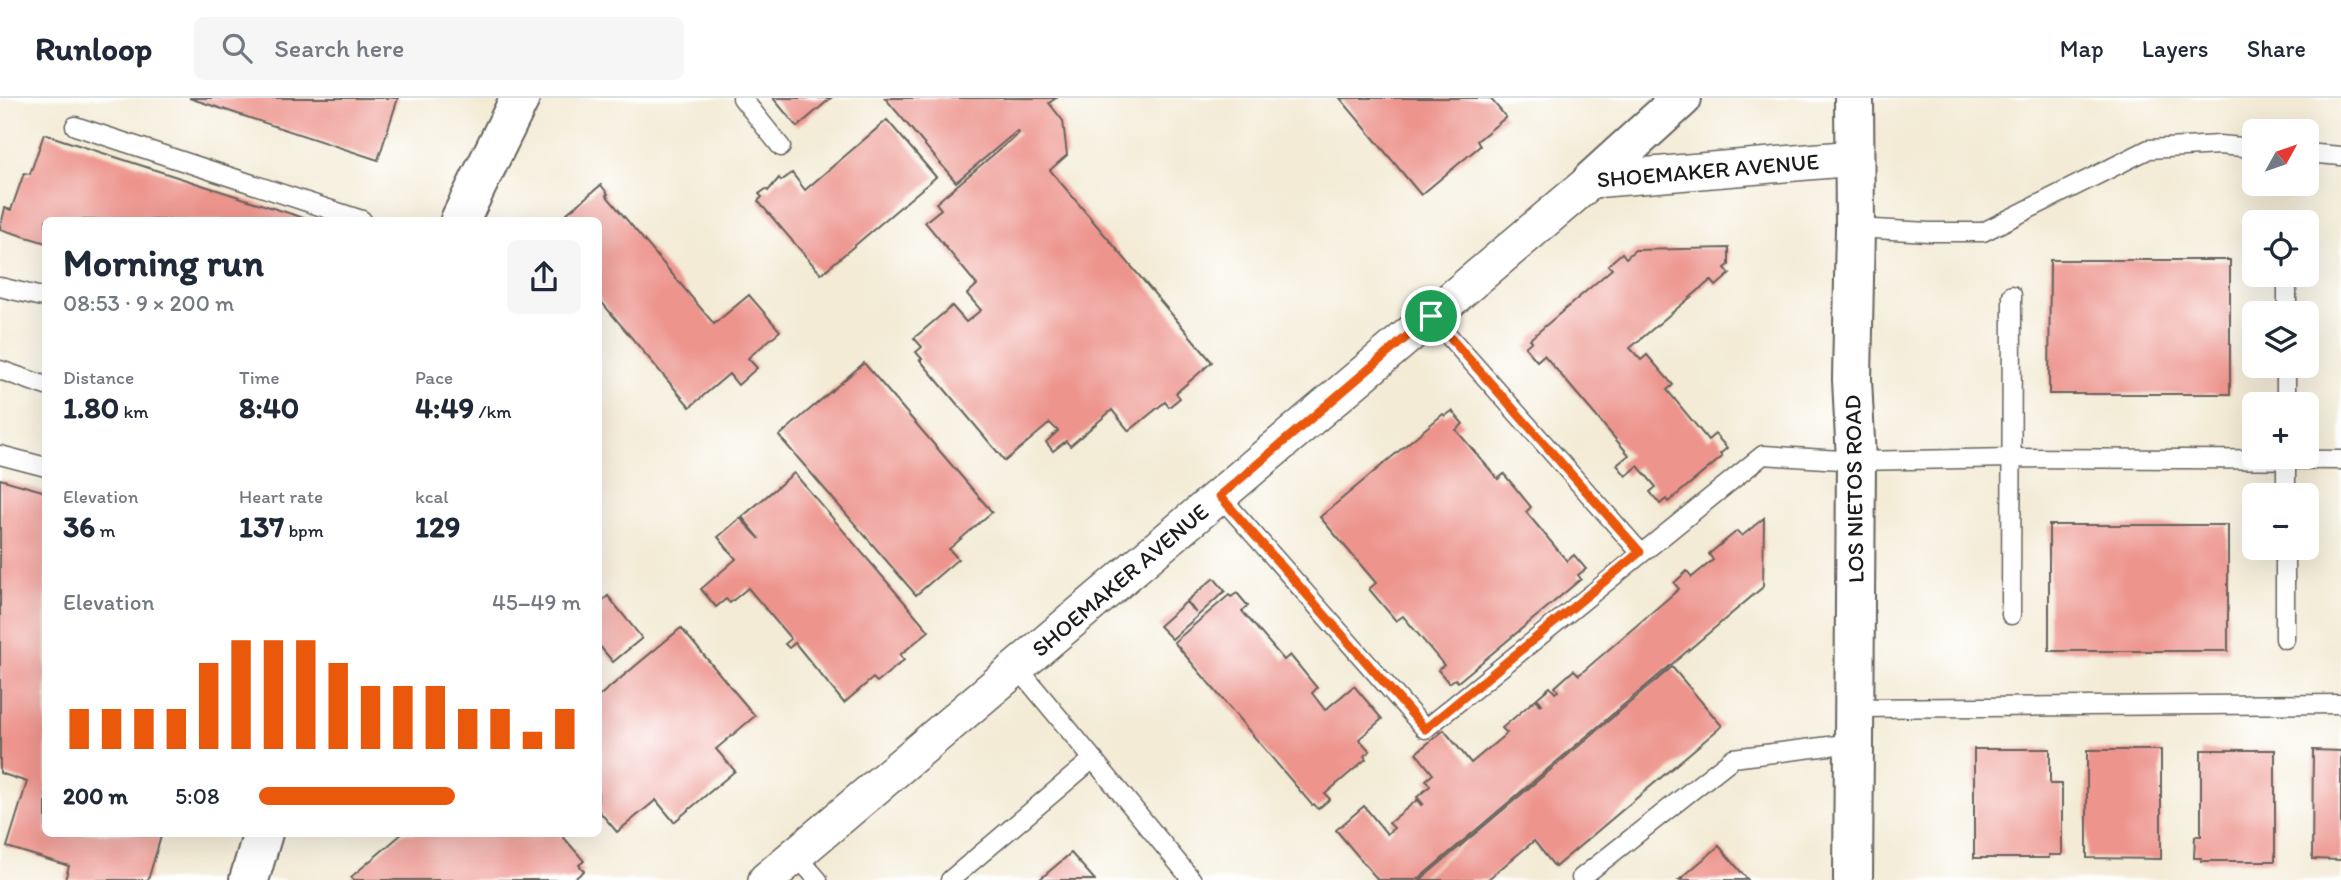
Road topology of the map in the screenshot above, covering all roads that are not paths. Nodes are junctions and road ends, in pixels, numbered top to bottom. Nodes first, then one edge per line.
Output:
1 (519, 98) edge
2 (742, 98) edge
3 (1682, 98) edge
4 (1854, 98) edge
5 (75, 126) dead end
6 (781, 147) dead end
7 (2242, 147) edge
8 (2319, 154) edge
9 (2341, 156) edge
10 (1855, 158) junction
11 (1592, 180) junction
12 (353, 217) edge
13 (461, 217) edge
14 (1855, 228) junction
15 (0, 287) edge
16 (2012, 295) dead end
17 (42, 297) edge
18 (1431, 316) junction
19 (0, 370) edge
20 (42, 385) edge
21 (0, 454) edge
22 (2012, 458) junction
23 (2242, 458) edge
24 (2319, 459) edge
25 (2341, 460) edge
26 (1856, 461) junction
27 (42, 466) edge
28 (1220, 496) junction
29 (1640, 552) junction
30 (2286, 560) edge
31 (2011, 615) dead end
32 (2285, 639) dead end
33 (1017, 667) junction
34 (2341, 704) edge
35 (1854, 726) junction
36 (1093, 759) junction
37 (262, 837) edge
38 (807, 867) edge
39 (1581, 878) dead end
40 (249, 880) edge
41 (766, 880) edge
42 (950, 880) edge
43 (1192, 880) edge
44 (1853, 880) edge

1 - 13 main road
2 - 6 lane
3 - 11 main road
4 - 10 main road, LOS NIETOS ROAD
5 - 12 lane
7 - 14 lane
8 - 9 lane
10 - 11 street, SHOEMAKER AVENUE
10 - 14 main road, LOS NIETOS ROAD
11 - 18 street, SHOEMAKER AVENUE
14 - 26 main road, LOS NIETOS ROAD
15 - 17 lane
16 - 22 lane
18 - 28 street, SHOEMAKER AVENUE
18 - 29 lane
19 - 20 lane
21 - 27 lane
22 - 23 lane
22 - 26 lane
22 - 31 lane
24 - 25 lane
26 - 29 lane
26 - 35 main road, LOS NIETOS ROAD
28 - 29 lane
28 - 33 street, SHOEMAKER AVENUE
30 - 32 lane
33 - 36 lane
33 - 38 street, SHOEMAKER AVENUE
34 - 35 lane
35 - 39 lane
35 - 44 main road, LOS NIETOS ROAD
36 - 42 lane
36 - 43 lane
37 - 40 main road
38 - 41 street, SHOEMAKER AVENUE

